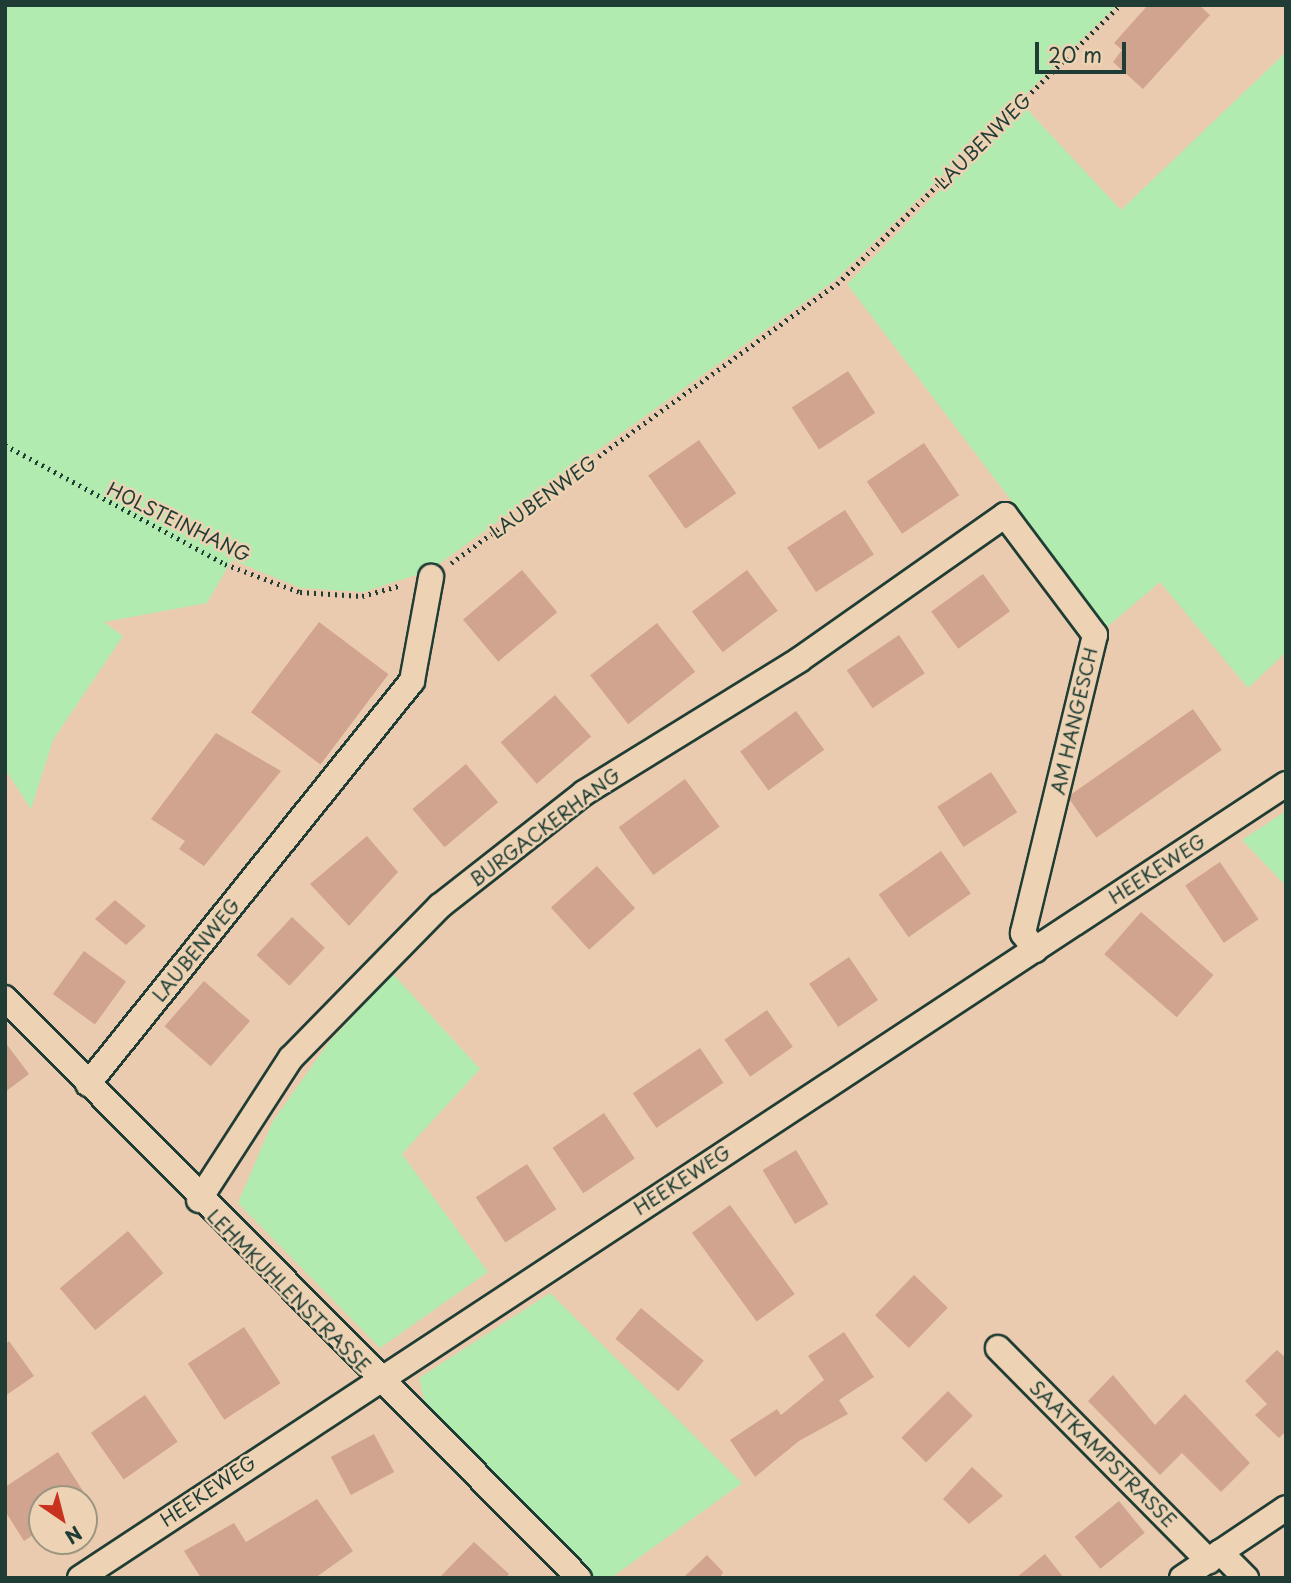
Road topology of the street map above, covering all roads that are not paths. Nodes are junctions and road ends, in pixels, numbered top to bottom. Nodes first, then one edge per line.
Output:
1 (1005, 515) joint
2 (431, 577) road end
3 (1286, 785) edge
4 (1035, 950) junction
5 (5, 999) edge
6 (88, 1084) junction
7 (199, 1200) junction
8 (998, 1348) dead end
9 (376, 1379) junction
10 (1286, 1508) edge
11 (1214, 1556) junction
12 (80, 1578) edge
13 (579, 1578) edge
14 (1182, 1578) edge
15 (1246, 1578) edge

1 - 4 street, AM HANGESCH
1 - 7 street, BURGACKERHANG
2 - 6 street, LAUBENWEG
3 - 4 street, HEEKEWEG
4 - 9 street, HEEKEWEG
5 - 6 street, LEHMKUHLENSTRASSE
6 - 7 street, LEHMKUHLENSTRASSE
7 - 9 street, LEHMKUHLENSTRASSE
8 - 11 street, SAATKAMPSTRASSE
9 - 12 street, HEEKEWEG
9 - 13 street, LEHMKUHLENSTRASSE
10 - 11 street
11 - 14 street
11 - 15 street, SAATKAMPSTRASSE

